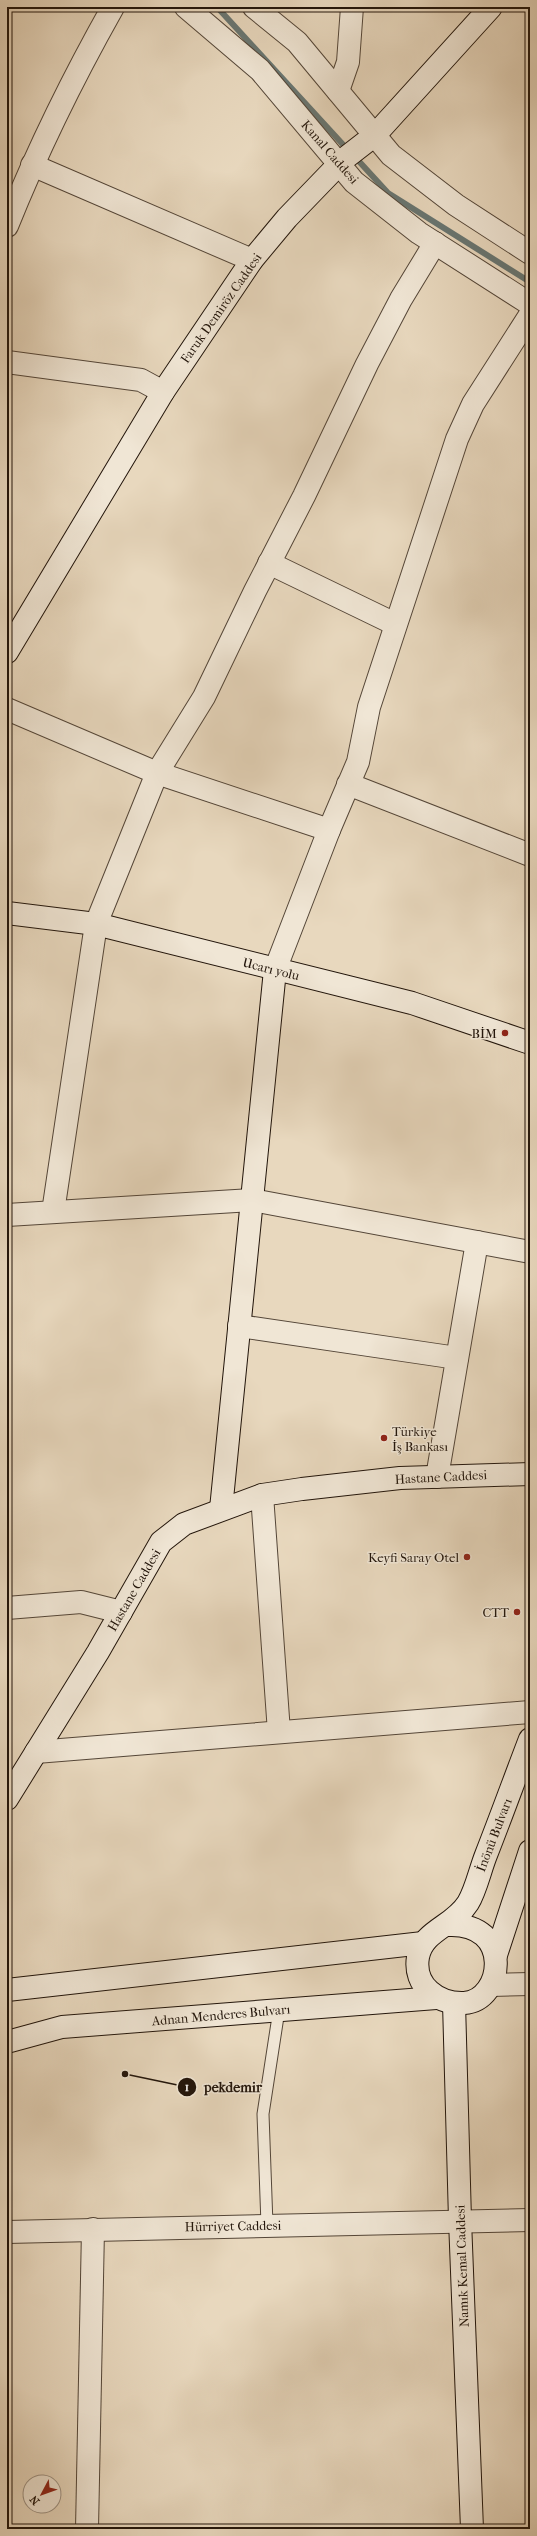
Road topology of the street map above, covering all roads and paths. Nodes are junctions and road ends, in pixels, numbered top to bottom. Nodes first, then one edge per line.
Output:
1 (112, 7) edge
2 (186, 7) edge
3 (254, 7) edge
4 (352, 7) edge
5 (492, 7) edge
6 (338, 91) junction
7 (370, 139) junction
8 (341, 162) junction
9 (32, 165) junction
10 (7, 226) edge
11 (435, 243) junction
12 (530, 253) edge
13 (252, 260) junction
14 (530, 304) edge
15 (530, 315) edge
16 (7, 362) edge
17 (163, 392) junction
18 (269, 564) junction
19 (395, 624) junction
20 (7, 652) edge
21 (7, 709) edge
22 (156, 773) junction
23 (348, 784) junction
24 (328, 830) junction
25 (528, 847) edge
26 (7, 913) edge
27 (96, 924) junction
28 (275, 970) junction
29 (530, 1043) edge
30 (252, 1200) junction
31 (53, 1212) junction
32 (7, 1215) edge
33 (477, 1242) junction
34 (530, 1252) edge
35 (239, 1326) junction
36 (457, 1358) junction
37 (530, 1474) edge
38 (437, 1477) junction
39 (262, 1496) junction
40 (220, 1509) junction
41 (7, 1608) edge
42 (121, 1612) junction
43 (530, 1712) edge
44 (279, 1732) junction
45 (530, 1739) edge
46 (36, 1752) junction
47 (7, 1799) edge
48 (530, 1850) edge
49 (448, 1925) junction
50 (423, 1943) junction
51 (496, 1955) junction
52 (530, 1984) edge
53 (491, 1985) junction
54 (7, 1990) edge
55 (445, 2001) junction
56 (279, 2010) junction
57 (7, 2042) edge
58 (460, 2220) junction
59 (530, 2220) edge
60 (267, 2225) junction
61 (93, 2230) junction
62 (7, 2232) edge
63 (87, 2529) edge
64 (472, 2529) edge

1 - 9 street
2 - 8 street, Kanal Caddesi
3 - 6 street
4 - 6 street
5 - 7 street, Faruk Demiröz Caddesi
6 - 7 street
7 - 8 street, Faruk Demiröz Caddesi
7 - 12 street
8 - 11 street, Kanal Caddesi
8 - 13 street, Faruk Demiröz Caddesi
9 - 10 street
9 - 13 street
11 - 14 street, Kanal Caddesi
11 - 18 street
13 - 17 street, Faruk Demiröz Caddesi
15 - 19 street
16 - 17 street
17 - 20 street, Faruk Demiröz Caddesi
18 - 19 street
18 - 22 street
19 - 23 street
21 - 22 street
22 - 24 street
22 - 27 street
23 - 24 street
23 - 25 street
24 - 28 street
26 - 27 street, Ucarı yolu
27 - 28 street, Ucarı yolu
27 - 31 street
28 - 29 street, Ucarı yolu
28 - 30 street
30 - 31 street
30 - 33 street
30 - 35 street
31 - 32 street
33 - 34 street
33 - 36 street
35 - 36 street
35 - 40 street
36 - 38 street
37 - 38 street, Hastane Caddesi
38 - 39 street, Hastane Caddesi
39 - 40 street, Hastane Caddesi
39 - 44 street
40 - 42 street, Hastane Caddesi
41 - 42 street
42 - 46 street, Hastane Caddesi
43 - 44 street
44 - 46 street
45 - 49 street, İnönü Bulvarı
46 - 47 street, Hastane Caddesi
48 - 51 street
49 - 50 street
49 - 51 street
50 - 54 street
50 - 55 street
51 - 53 street
52 - 53 street
53 - 55 street
55 - 56 street, Adnan Menderes Bulvarı
55 - 58 street, Namık Kemal Caddesi
56 - 57 street, Adnan Menderes Bulvarı
56 - 60 lane
58 - 59 street, Hürriyet Caddesi
58 - 60 street, Hürriyet Caddesi
58 - 64 street, Namık Kemal Caddesi
60 - 61 street, Hürriyet Caddesi
61 - 62 street, Hürriyet Caddesi
61 - 63 street

